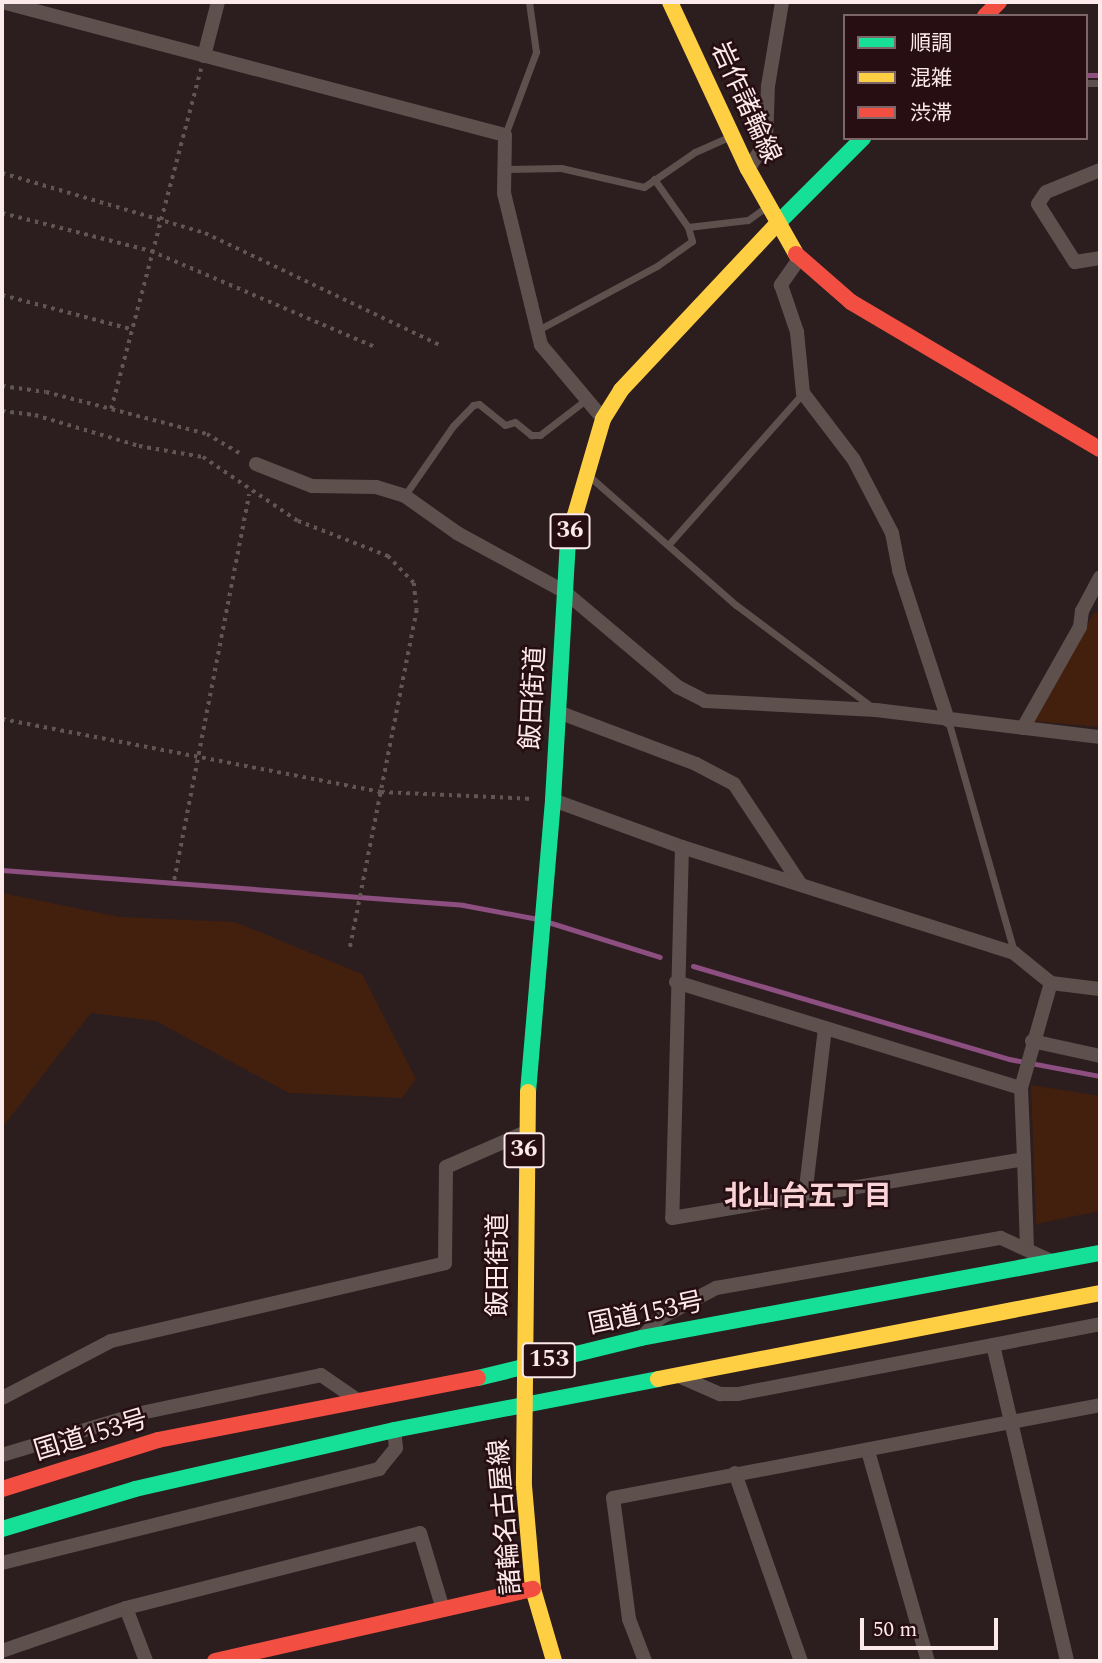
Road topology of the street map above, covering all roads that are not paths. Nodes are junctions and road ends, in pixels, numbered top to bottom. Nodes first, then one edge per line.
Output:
1 (2, 2) edge
2 (218, 2) edge
3 (529, 2) edge
4 (670, 2) edge
5 (782, 2) edge
6 (204, 56) junction
7 (505, 135) junction
8 (732, 135) junction
9 (861, 140) edge
10 (502, 169) junction
11 (748, 169) junction
12 (1100, 170) edge
13 (654, 179) junction
14 (767, 205) junction
15 (778, 224) junction
16 (688, 227) junction
17 (1100, 258) edge
18 (799, 259) junction
19 (537, 331) junction
20 (803, 393) junction
21 (587, 399) junction
22 (603, 419) junction
23 (1100, 449) edge
24 (256, 464) road end
25 (585, 472) junction
26 (405, 496) junction
27 (669, 544) junction
28 (1100, 577) edge
29 (565, 592) junction
30 (876, 710) junction
31 (558, 712) junction
32 (948, 720) junction
33 (1023, 727) junction
34 (1100, 737) edge
35 (553, 800) junction
36 (682, 847) junction
37 (799, 882) junction
38 (1014, 953) junction
39 (676, 982) junction
40 (1051, 983) junction
41 (1100, 989) edge
42 (825, 1028) junction
43 (1031, 1046) junction
44 (1100, 1056) edge
45 (1022, 1082) junction
46 (524, 1133) junction
47 (1024, 1159) junction
48 (806, 1196) junction
49 (1027, 1248) junction
50 (1100, 1252) edge
51 (1052, 1261) junction
52 (1100, 1293) edge
53 (1100, 1324) edge
54 (642, 1338) junction
55 (993, 1345) junction
56 (523, 1367) junction
57 (671, 1373) junction
58 (2, 1398) edge
59 (359, 1401) junction
60 (522, 1403) junction
61 (1100, 1405) edge
62 (1009, 1421) junction
63 (394, 1430) junction
64 (868, 1451) junction
65 (2, 1455) edge
66 (735, 1473) junction
67 (2, 1489) edge
68 (2, 1529) edge
69 (2, 1563) edge
70 (533, 1589) junction
71 (126, 1608) junction
72 (443, 1609) junction
73 (279, 1644) junction
74 (2, 1651) edge
75 (146, 1661) edge
76 (215, 1661) edge
77 (286, 1661) edge
78 (554, 1661) edge
79 (645, 1661) edge
80 (801, 1661) edge
81 (928, 1661) edge
82 (1067, 1661) edge

1 - 6 street
2 - 6 street
3 - 7 lane
4 - 8 main road, 岩作諸輪線
5 - 11 street
6 - 7 street
7 - 10 street
8 - 11 main road, 岩作諸輪線
8 - 13 lane
9 - 15 main road, 飯田街道
10 - 13 lane
10 - 19 street
11 - 14 main road, 岩作諸輪線
12 - 17 street
13 - 16 lane
14 - 15 main road, 岩作諸輪線
14 - 16 lane
15 - 18 main road, 岩作諸輪線
15 - 22 main road, 飯田街道 / 36
16 - 19 lane
18 - 20 street
18 - 23 main road, 岩作諸輪線
19 - 21 street
20 - 27 lane
20 - 32 street
21 - 22 street
21 - 26 lane
22 - 25 main road, 飯田街道 / 36
24 - 26 street
25 - 27 lane
25 - 29 main road, 飯田街道 / 36
26 - 29 street
27 - 30 lane
28 - 33 street
29 - 30 street
29 - 31 main road, 飯田街道 / 36
30 - 32 street
31 - 35 main road, 飯田街道 / 36
31 - 37 street
32 - 33 street
32 - 38 lane
33 - 34 street
35 - 36 street
35 - 46 main road, 飯田街道 / 36
36 - 37 street
36 - 39 street
37 - 38 street
38 - 40 street
39 - 42 street
39 - 48 street
40 - 41 street
40 - 43 street
42 - 45 street
42 - 48 street
43 - 44 street
43 - 45 street
45 - 47 street
46 - 56 main road, 飯田街道 / 36
46 - 58 street
47 - 48 street
47 - 49 street
49 - 51 street
49 - 54 street
50 - 51 main road, 国道153号 / 153
51 - 54 main road, 国道153号 / 153
52 - 57 main road, 153
53 - 55 street
54 - 56 main road, 国道153号 / 153
55 - 57 street
55 - 62 street
56 - 59 main road, 国道153号 / 153
56 - 60 main road, 諸輪名古屋線 / 36
57 - 60 main road, 153
59 - 65 street
59 - 67 main road, 国道153号 / 153
60 - 63 main road, 153
60 - 70 main road, 諸輪名古屋線 / 36
61 - 62 street
62 - 64 street
62 - 82 street
63 - 68 main road, 153
63 - 69 street
64 - 66 street
64 - 81 street
66 - 79 street
66 - 80 street
70 - 72 main road
70 - 78 main road, 諸輪名古屋線 / 36
71 - 72 street
71 - 74 street
71 - 75 street
72 - 73 main road
73 - 76 main road
73 - 77 street

